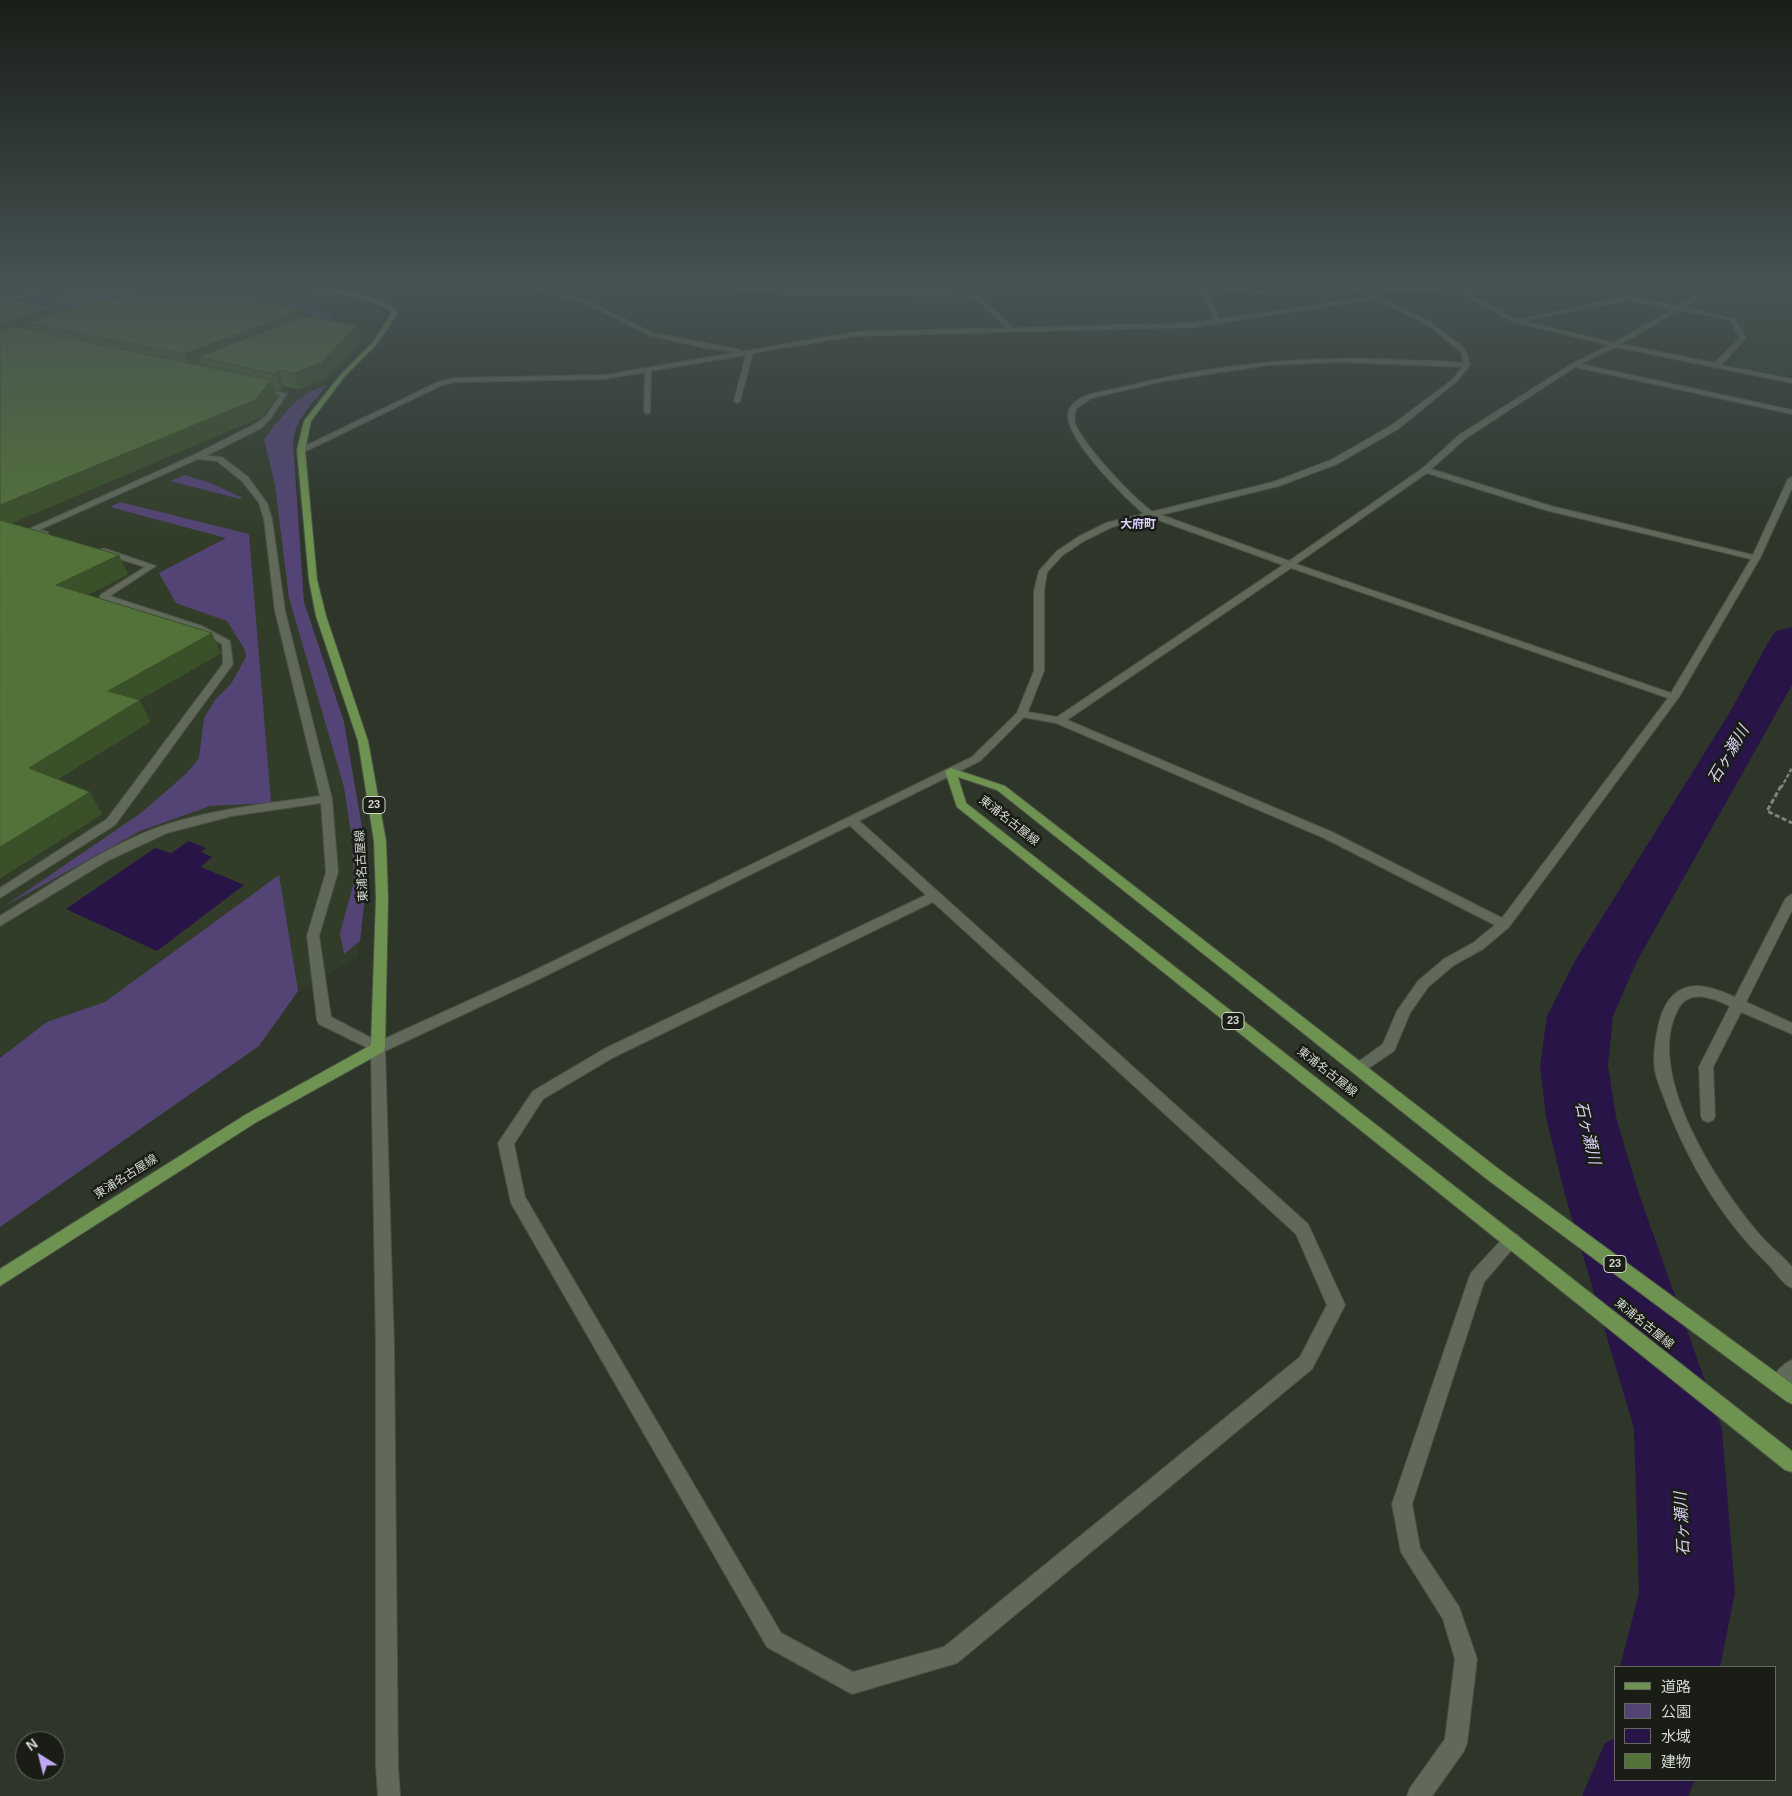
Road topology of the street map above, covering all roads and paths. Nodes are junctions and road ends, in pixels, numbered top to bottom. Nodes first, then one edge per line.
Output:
1 (648, 370) edge
2 (347, 371) edge
3 (643, 371) edge
4 (745, 371) edge
5 (1219, 371) edge
6 (1462, 371) edge
7 (1565, 371) edge
8 (1601, 371) edge
9 (1744, 371) edge
10 (1792, 381) edge
11 (248, 386) edge
12 (737, 401) dead end
13 (647, 412) dead end
14 (1792, 412) edge
15 (301, 450) junction
16 (197, 457) junction
17 (1426, 470) junction
18 (1792, 479) edge
19 (1150, 514) junction
20 (59, 538) edge
21 (96, 549) edge
22 (1756, 558) junction
23 (1288, 564) junction
24 (1674, 697) junction
25 (1022, 714) junction
26 (1059, 720) junction
27 (1792, 768) edge
28 (951, 771) junction
29 (326, 799) junction
30 (851, 820) junction
31 (1792, 823) edge
32 (0, 894) edge
33 (935, 896) junction
34 (1792, 898) edge
35 (0, 922) edge
36 (1504, 924) junction
37 (1737, 1004) junction
38 (1792, 1029) edge
39 (378, 1048) junction
40 (1360, 1068) junction
41 (1708, 1116) dead end
42 (1512, 1240) junction
43 (0, 1278) edge
44 (1792, 1280) edge
45 (1792, 1369) edge
46 (1785, 1390) edge
47 (1792, 1463) edge
48 (389, 1796) edge
49 (1418, 1796) edge

1 - 13 street
2 - 15 main road, 東浦名古屋線 / 23
3 - 15 street
4 - 12 street
5 - 19 street
6 - 19 street
7 - 17 street
8 - 14 street
9 - 10 street
11 - 16 street
15 - 39 main road, 東浦名古屋線 / 23
16 - 20 street
16 - 29 street
17 - 22 street
17 - 23 street
18 - 22 street
19 - 23 street
19 - 25 street
21 - 32 street
22 - 24 street
23 - 24 street
23 - 26 street
24 - 36 street
25 - 26 street
25 - 28 street
26 - 36 street
27 - 31 path
28 - 30 street
28 - 40 main road, 東浦名古屋線 / 23
28 - 42 main road, 東浦名古屋線 / 23
29 - 35 street
29 - 39 street
30 - 33 street
30 - 39 street
33 - 33 street
34 - 37 street
36 - 40 street
37 - 38 street
37 - 41 street
37 - 44 street
39 - 43 main road, 東浦名古屋線
39 - 48 street
40 - 46 main road, 東浦名古屋線 / 23
42 - 47 main road, 東浦名古屋線 / 23
42 - 49 street
45 - 46 street

